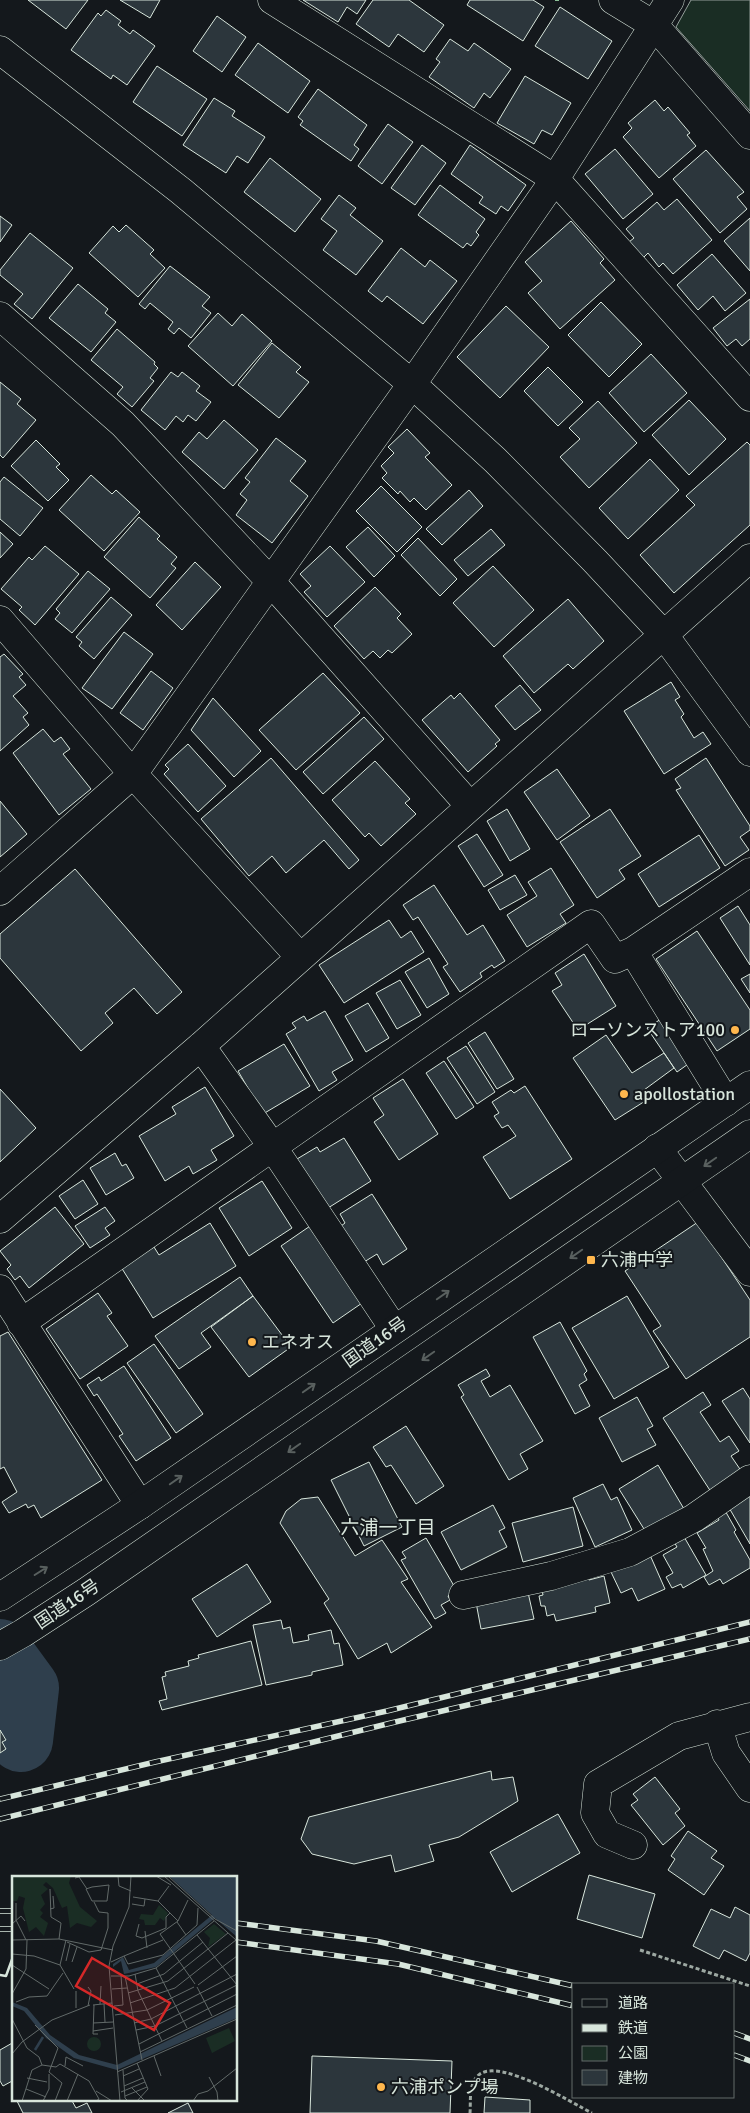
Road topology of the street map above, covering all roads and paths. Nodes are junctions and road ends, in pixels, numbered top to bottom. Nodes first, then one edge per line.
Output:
1 (272, 0) edge
2 (613, 0) edge
3 (670, 0) edge
4 (654, 26) junction
5 (0, 50) edge
6 (750, 135) edge
7 (554, 179) junction
8 (0, 316) edge
9 (412, 384) junction
10 (750, 397) edge
11 (750, 558) edge
12 (272, 582) junction
13 (0, 620) edge
14 (664, 634) junction
15 (750, 752) edge
16 (134, 774) junction
17 (470, 806) junction
18 (750, 872) edge
19 (0, 890) edge
20 (633, 951) junction
21 (300, 957) junction
22 (201, 1046) junction
23 (750, 1085) edge
24 (726, 1102) junction
25 (750, 1134) edge
26 (272, 1146) junction
27 (657, 1148) junction
28 (682, 1182) junction
29 (0, 1219) edge
30 (750, 1272) edge
31 (0, 1289) edge
32 (21, 1323) junction
33 (394, 1329) junction
34 (750, 1479) edge
35 (140, 1505) junction
36 (463, 1595) dead end
37 (0, 1597) edge
38 (12, 1639) edge
39 (750, 1717) edge
40 (718, 1724) junction
41 (750, 1788) edge
42 (632, 1845) dead end
43 (640, 1950) dead end
44 (750, 1986) edge
45 (470, 2113) edge
46 (592, 2113) edge

1 - 7 main road
2 - 4 main road
3 - 4 main road
4 - 6 main road
4 - 7 main road
5 - 9 main road
7 - 9 main road
7 - 10 main road
8 - 12 main road
9 - 12 main road
9 - 14 main road
11 - 14 main road
12 - 16 main road
12 - 17 main road
13 - 16 main road
14 - 15 main road
14 - 17 main road
16 - 19 main road
16 - 21 main road
17 - 21 main road
18 - 20 main road
20 - 24 main road
20 - 26 main road
21 - 22 main road
22 - 26 main road
22 - 29 main road
23 - 24 main road, 国道16号
24 - 27 main road, 国道16号
25 -> 28 main road, 国道16号
26 - 32 main road
26 - 33 main road
27 - 28 main road
33 -> 27 main road, 国道16号
28 - 30 main road
28 -> 38 main road, 国道16号
31 - 32 main road
32 - 35 main road
35 -> 33 main road, 国道16号
34 - 36 main road
37 -> 35 main road, 国道16号
39 - 40 main road
40 - 41 main road
40 - 42 main road
43 - 44 path
45 - 46 path

